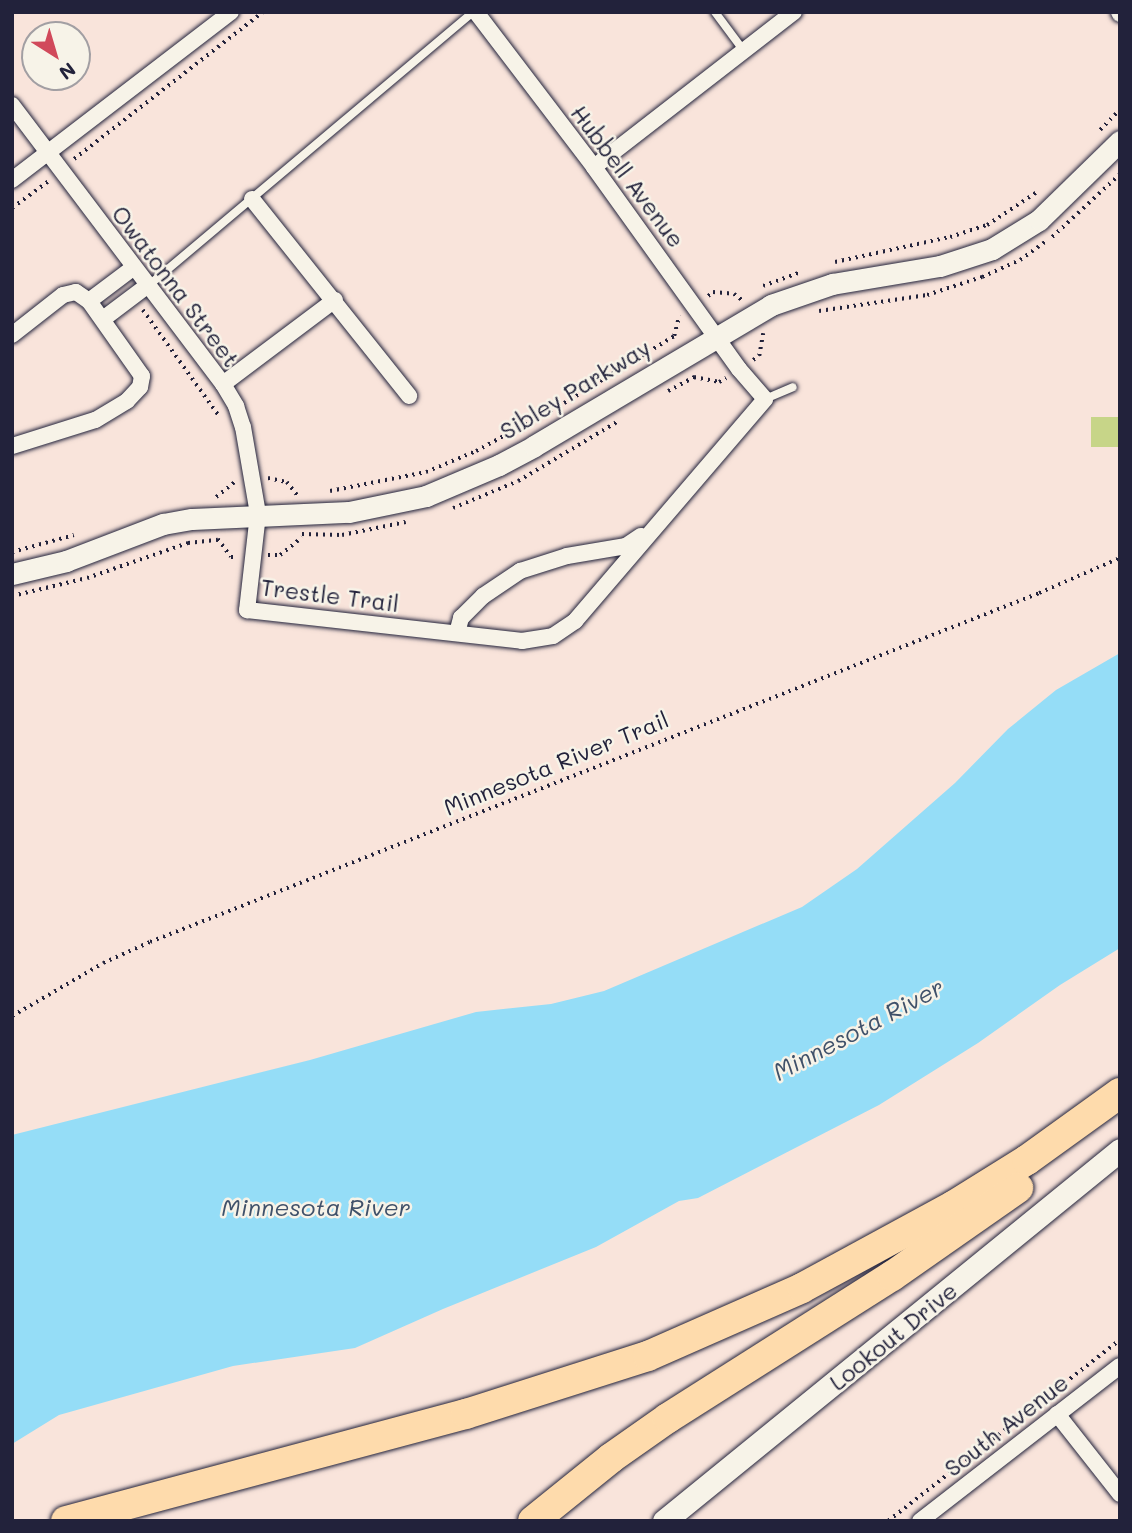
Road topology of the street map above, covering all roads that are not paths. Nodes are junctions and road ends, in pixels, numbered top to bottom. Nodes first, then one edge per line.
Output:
1 (231, 12) edge
2 (475, 12) edge
3 (715, 12) edge
4 (794, 12) edge
5 (744, 51) junction
6 (12, 105) edge
7 (1120, 141) edge
8 (46, 153) junction
9 (594, 167) junction
10 (12, 180) edge
11 (252, 199) junction
12 (133, 268) junction
13 (147, 286) junction
14 (335, 300) junction
15 (89, 301) junction
16 (103, 319) junction
17 (12, 335) edge
18 (717, 335) junction
19 (223, 384) junction
20 (793, 387) dead end
21 (409, 396) dead end
22 (765, 399) junction
23 (12, 446) edge
24 (258, 514) junction
25 (652, 530) junction
26 (12, 574) edge
27 (457, 633) junction
28 (1120, 1093) edge
29 (1120, 1101) edge
30 (1120, 1150) edge
31 (1120, 1366) edge
32 (1057, 1414) junction
33 (1120, 1494) edge
34 (66, 1521) edge
35 (533, 1521) edge
36 (664, 1521) edge
37 (920, 1521) edge

1 - 8 street
2 - 9 street, Hubbell Avenue
2 - 11 lane
3 - 5 lane
4 - 5 street
5 - 9 street
6 - 8 street, Owatonna Street
7 - 18 street, Sibley Parkway
8 - 10 street
8 - 12 street, Owatonna Street
9 - 18 street, Hubbell Avenue
11 - 13 lane
11 - 14 street
12 - 13 street, Owatonna Street
12 - 15 street
13 - 16 street
13 - 19 street, Owatonna Street
14 - 19 street
14 - 21 street
15 - 16 street
15 - 17 street
16 - 23 street
18 - 22 street, Hubbell Avenue
18 - 24 street, Sibley Parkway
19 - 24 street, Owatonna Street
20 - 22 lane
22 - 25 street, Trestle Trail
24 - 26 street, Sibley Parkway
24 - 27 street, Trestle Trail
25 - 27 street, Trestle Trail
25 - 27 street, Trestle Trail
28 - 34 highway
29 - 35 highway
30 - 36 main road, Lookout Drive
31 - 32 street, South Avenue
32 - 33 street
32 - 37 street, South Avenue

